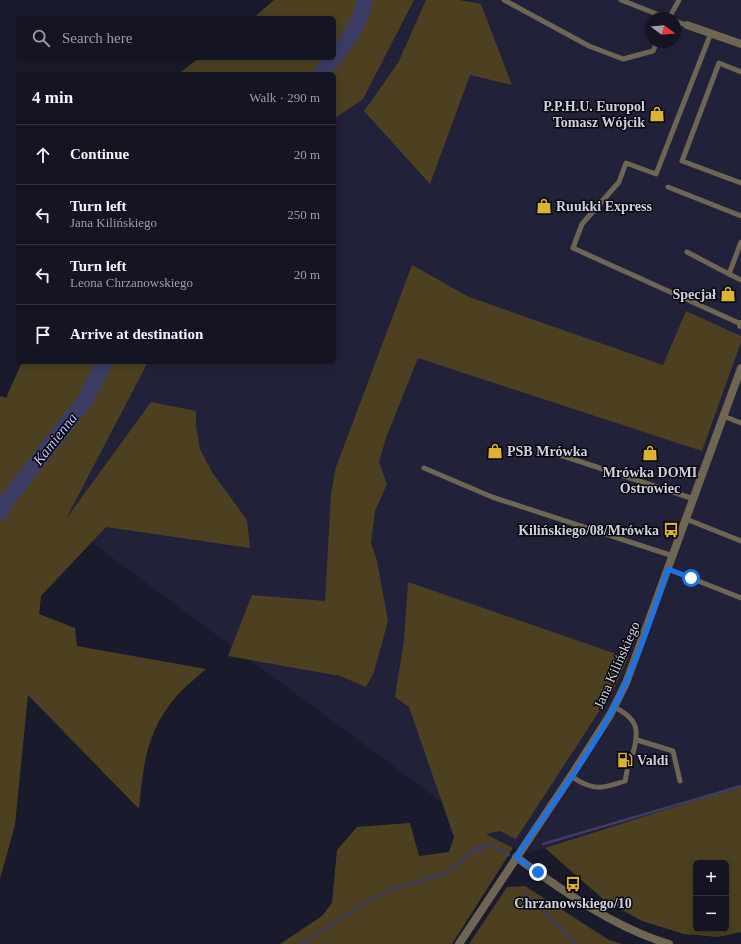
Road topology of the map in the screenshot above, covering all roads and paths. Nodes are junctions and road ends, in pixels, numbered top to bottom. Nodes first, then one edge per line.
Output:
1 (504, 0) edge
2 (621, 0) edge
3 (679, 0) edge
4 (652, 12) edge
5 (672, 12) edge
6 (681, 23) edge
7 (687, 25) joint
8 (711, 33) junction
9 (741, 44) edge
10 (654, 48) edge
11 (741, 72) edge
12 (741, 183) edge
13 (668, 187) dead end
14 (741, 216) edge
15 (741, 242) edge
16 (687, 252) dead end
17 (729, 274) junction
18 (741, 280) edge
19 (741, 325) edge
20 (741, 368) edge
21 (723, 416) junction
22 (741, 423) edge
23 (557, 454) dead end
24 (424, 468) dead end
25 (694, 499) junction
26 (686, 520) junction
27 (741, 541) edge
28 (673, 556) junction
29 (668, 569) junction
30 (741, 598) edge
31 (614, 707) junction
32 (638, 740) junction
33 (633, 753) dead end
34 (627, 771) dead end
35 (571, 776) junction
36 (680, 781) dead end
37 (516, 857) junction
38 (459, 944) edge
39 (669, 944) edge

1 - 10 lane
2 - 4 lane
3 - 5 lane
6 - 7 lane
7 - 8 street
8 - 9 street
8 - 19 lane
11 - 12 lane
13 - 14 lane
15 - 17 lane
16 - 17 lane
17 - 18 lane
20 - 21 street, Jana Kilińskiego
21 - 22 lane
21 - 25 street, Jana Kilińskiego
23 - 25 lane
24 - 28 lane
25 - 26 street, Jana Kilińskiego
26 - 27 lane
26 - 28 street, Jana Kilińskiego
28 - 29 street, Jana Kilińskiego
29 - 30 lane
29 - 31 street, Jana Kilińskiego
31 - 32 lane
31 - 35 street, Jana Kilińskiego
32 - 33 lane
32 - 36 lane
34 - 35 lane
35 - 37 street, Jana Kilińskiego
37 - 38 street, Jana Kilińskiego
37 - 39 street

